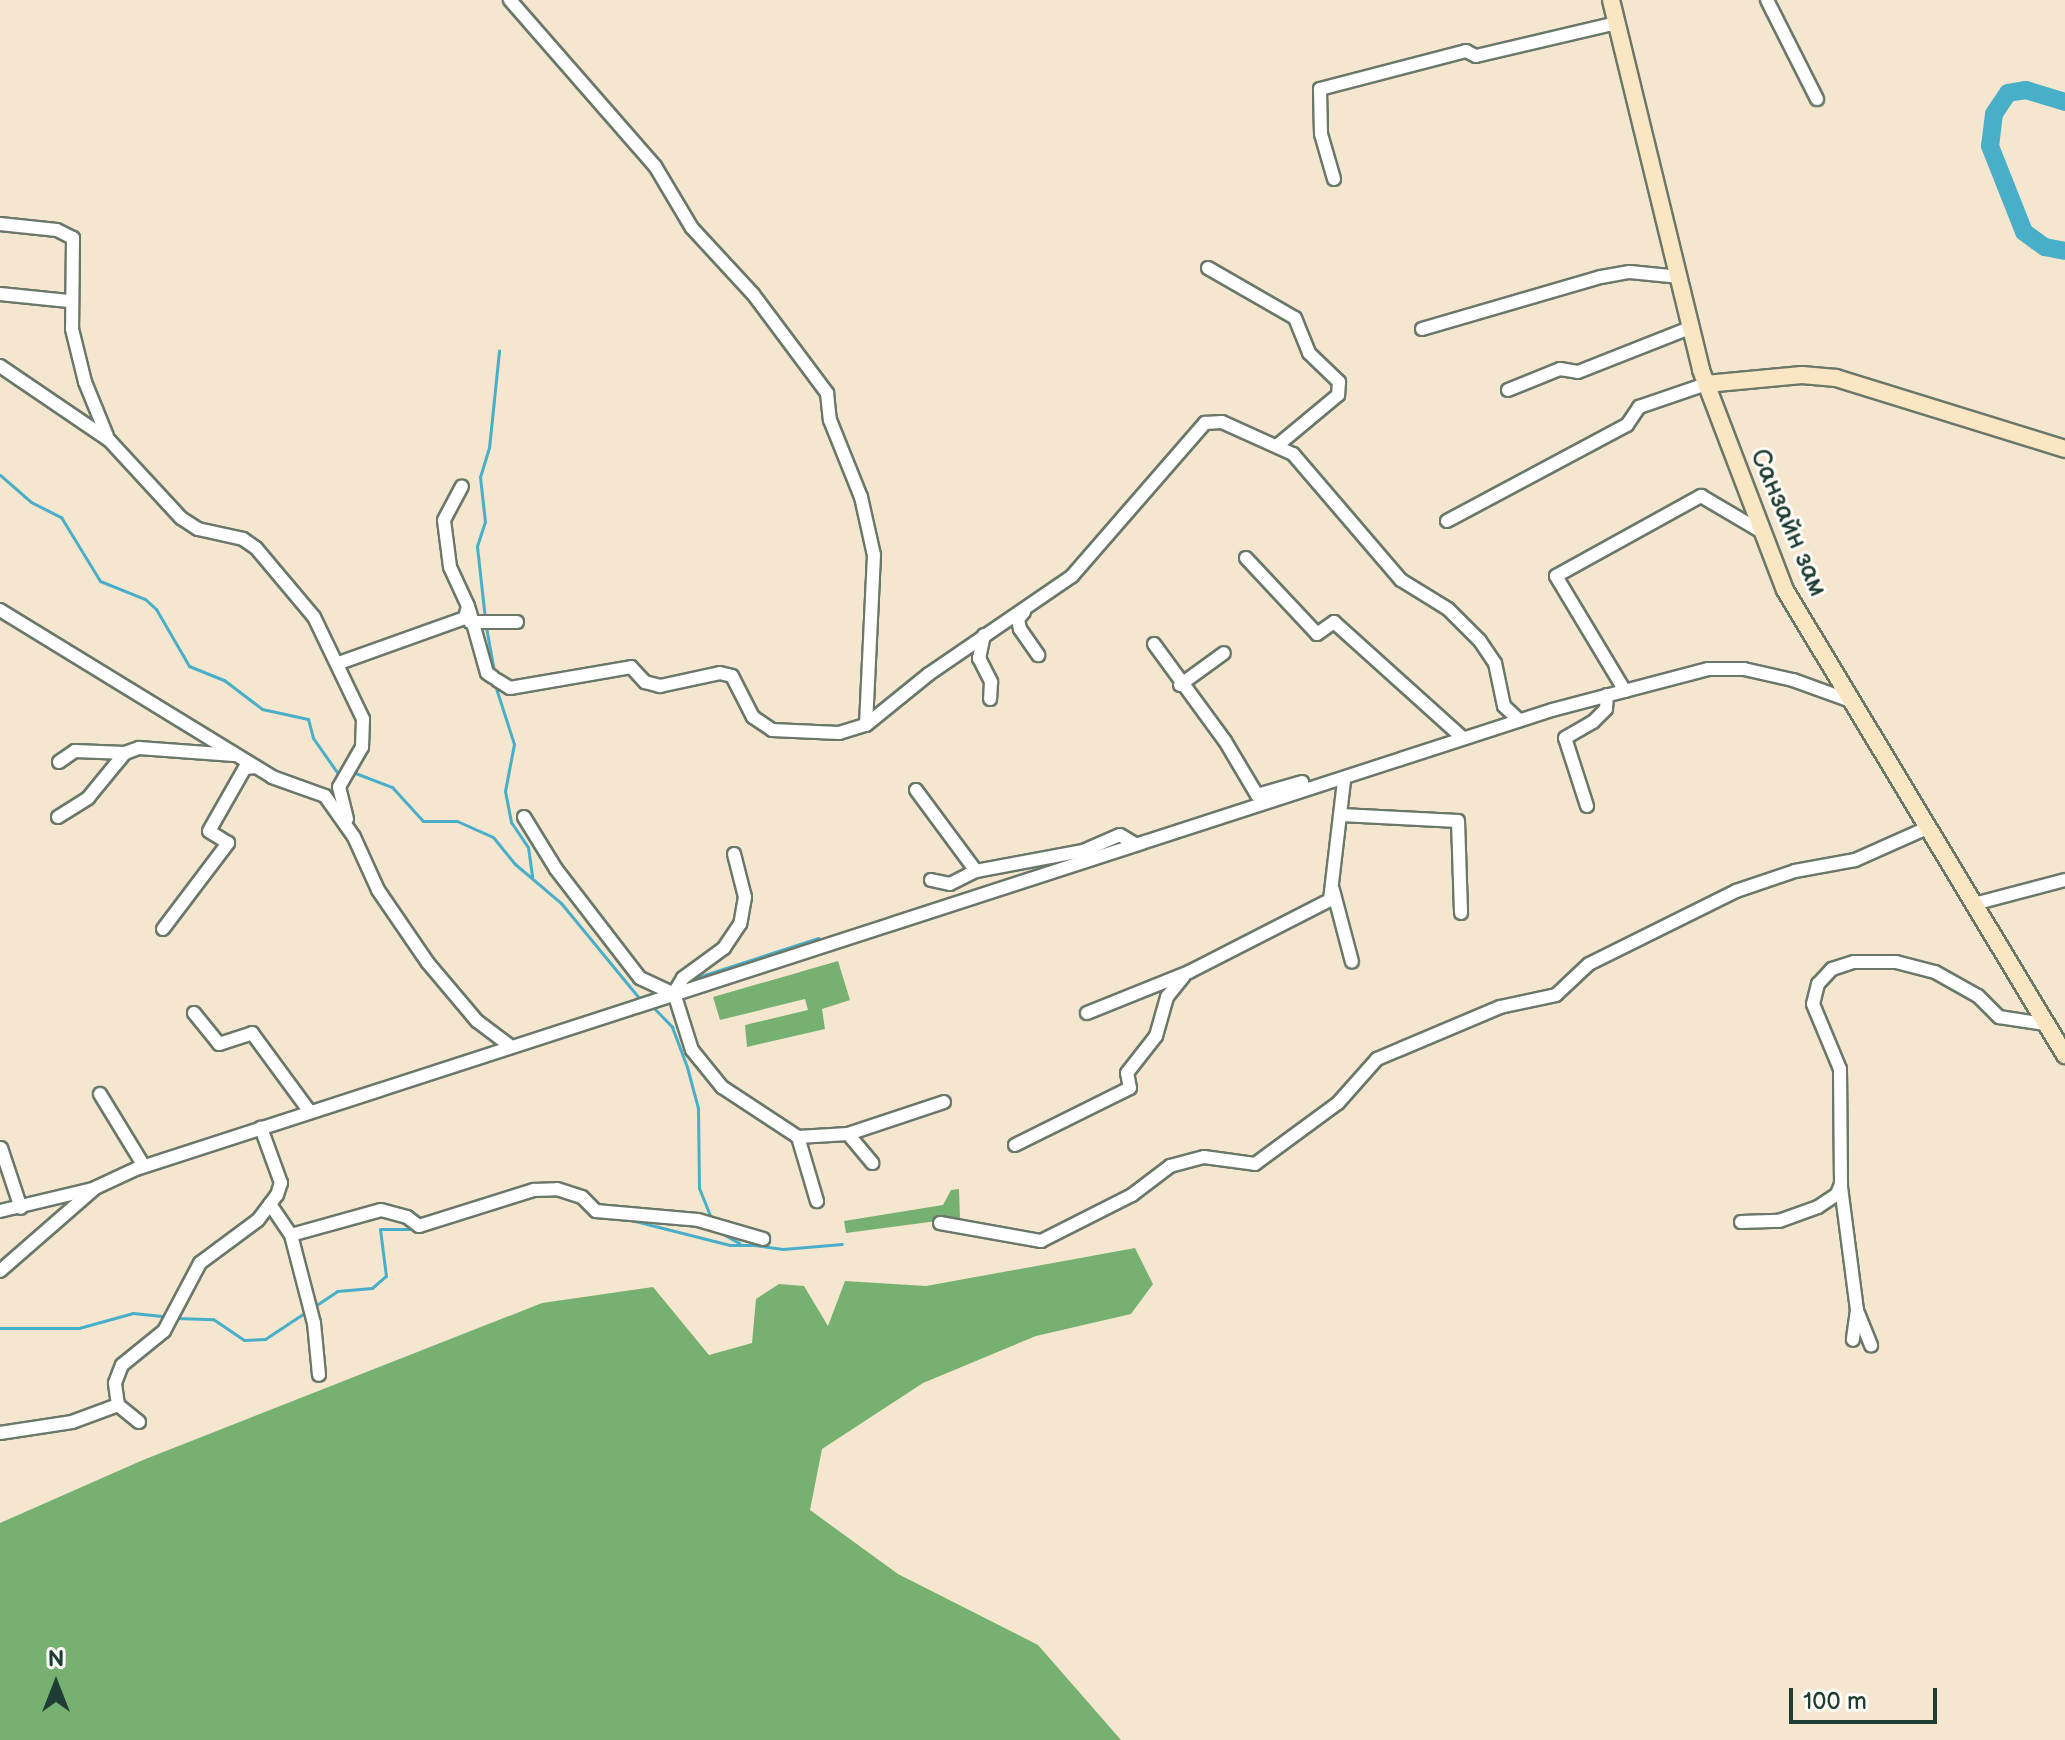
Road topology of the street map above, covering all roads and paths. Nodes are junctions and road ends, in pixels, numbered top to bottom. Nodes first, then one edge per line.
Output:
1 (510, 0) edge
2 (1611, 0) edge
3 (1767, 0) edge
4 (1617, 23) junction
5 (1817, 99) dead end
6 (1334, 179) dead end
7 (0, 224) edge
8 (1208, 268) dead end
9 (1680, 277) junction
10 (0, 294) edge
11 (69, 301) junction
12 (1692, 327) junction
13 (1422, 329) dead end
14 (0, 366) edge
15 (1706, 384) junction
16 (1508, 390) dead end
17 (109, 440) junction
18 (1278, 445) junction
19 (2065, 449) edge
20 (462, 486) dead end
21 (1447, 521) dead end
22 (1762, 532) junction
23 (1246, 558) dead end
24 (1028, 606) junction
25 (0, 610) edge
26 (469, 616) junction
27 (517, 622) dead end
28 (984, 635) junction
29 (1154, 644) dead end
30 (1224, 653) dead end
31 (1038, 655) dead end
32 (339, 663) junction
33 (1180, 685) junction
34 (1625, 691) junction
35 (1607, 695) junction
36 (990, 699) dead end
37 (1851, 701) junction
38 (1519, 720) junction
39 (866, 725) junction
40 (1463, 738) junction
41 (125, 753) junction
42 (238, 755) junction
43 (59, 762) dead end
44 (256, 767) junction
45 (1343, 779) junction
46 (916, 790) dead end
47 (1587, 806) dead end
48 (1341, 815) junction
49 (58, 817) dead end
50 (524, 817) dead end
51 (1927, 828) junction
52 (354, 837) junction
53 (1135, 844) junction
54 (734, 854) dead end
55 (976, 871) junction
56 (931, 880) dead end
57 (2065, 880) edge
58 (1333, 890) junction
59 (1974, 904) junction
60 (1461, 913) dead end
61 (163, 929) dead end
62 (1352, 962) dead end
63 (1189, 972) junction
64 (674, 993) junction
65 (194, 1013) dead end
66 (1087, 1013) dead end
67 (2045, 1024) junction
68 (509, 1045) junction
69 (2065, 1055) edge
70 (100, 1094) dead end
71 (944, 1102) dead end
72 (310, 1112) junction
73 (261, 1128) junction
74 (848, 1134) junction
75 (798, 1137) junction
76 (1015, 1145) dead end
77 (1, 1148) edge
78 (872, 1163) dead end
79 (144, 1166) junction
80 (1841, 1184) junction
81 (95, 1188) junction
82 (817, 1201) dead end
83 (270, 1204) junction
84 (21, 1208) junction
85 (0, 1211) edge
86 (1741, 1222) dead end
87 (940, 1223) dead end
88 (291, 1235) junction
89 (763, 1239) dead end
90 (0, 1271) edge
91 (1857, 1310) junction
92 (1853, 1340) dead end
93 (1871, 1346) dead end
94 (319, 1375) dead end
95 (118, 1405) junction
96 (139, 1422) dead end
97 (0, 1433) edge

1 - 39 street
2 - 4 main road, Санзайн зам
3 - 5 street
4 - 6 street
4 - 9 main road, Санзайн зам
7 - 11 street
8 - 18 street
9 - 12 main road, Санзайн зам
9 - 13 street
10 - 11 street
11 - 17 street
12 - 15 main road, Санзайн зам
12 - 16 street
14 - 17 street
15 - 19 main road
15 - 21 street
15 - 22 main road, Санзайн зам
17 - 32 street
18 - 24 street
18 - 38 street
20 - 26 street
22 - 34 street
22 - 37 main road, Санзайн зам
23 - 40 street
24 - 28 street
24 - 31 street
25 - 42 street
26 - 27 street
26 - 32 street
26 - 39 street
28 - 36 street
28 - 39 street
29 - 33 street
30 - 33 street
32 - 52 street
33 - 45 street
34 - 35 street
34 - 37 street
35 - 38 street
35 - 47 street
37 - 51 main road, Санзайн зам
38 - 40 street
40 - 45 street
41 - 42 street
41 - 43 street
41 - 49 street
42 - 44 street
44 - 52 street
44 - 61 street
45 - 48 street
45 - 53 street
46 - 55 street
48 - 58 street
48 - 60 street
50 - 64 street
51 - 59 main road, Санзайн зам
51 - 87 street
52 - 68 street
53 - 55 street
53 - 64 street
54 - 64 street
55 - 56 street
57 - 59 street
58 - 62 street
58 - 63 street
59 - 67 main road, Санзайн зам
63 - 66 street
63 - 76 street
64 - 68 street
64 - 75 street
65 - 72 street
67 - 69 main road, Санзайн зам
67 - 80 street
68 - 72 street
70 - 79 street
71 - 74 street
72 - 73 street
73 - 79 street
73 - 83 street
74 - 75 street
74 - 78 street
75 - 82 street
77 - 84 street
79 - 81 street
80 - 86 street
80 - 91 street
81 - 84 street
81 - 90 street
83 - 88 street
83 - 95 street
84 - 85 street
88 - 89 street
88 - 94 street
91 - 92 street
91 - 93 street
95 - 96 street
95 - 97 street

